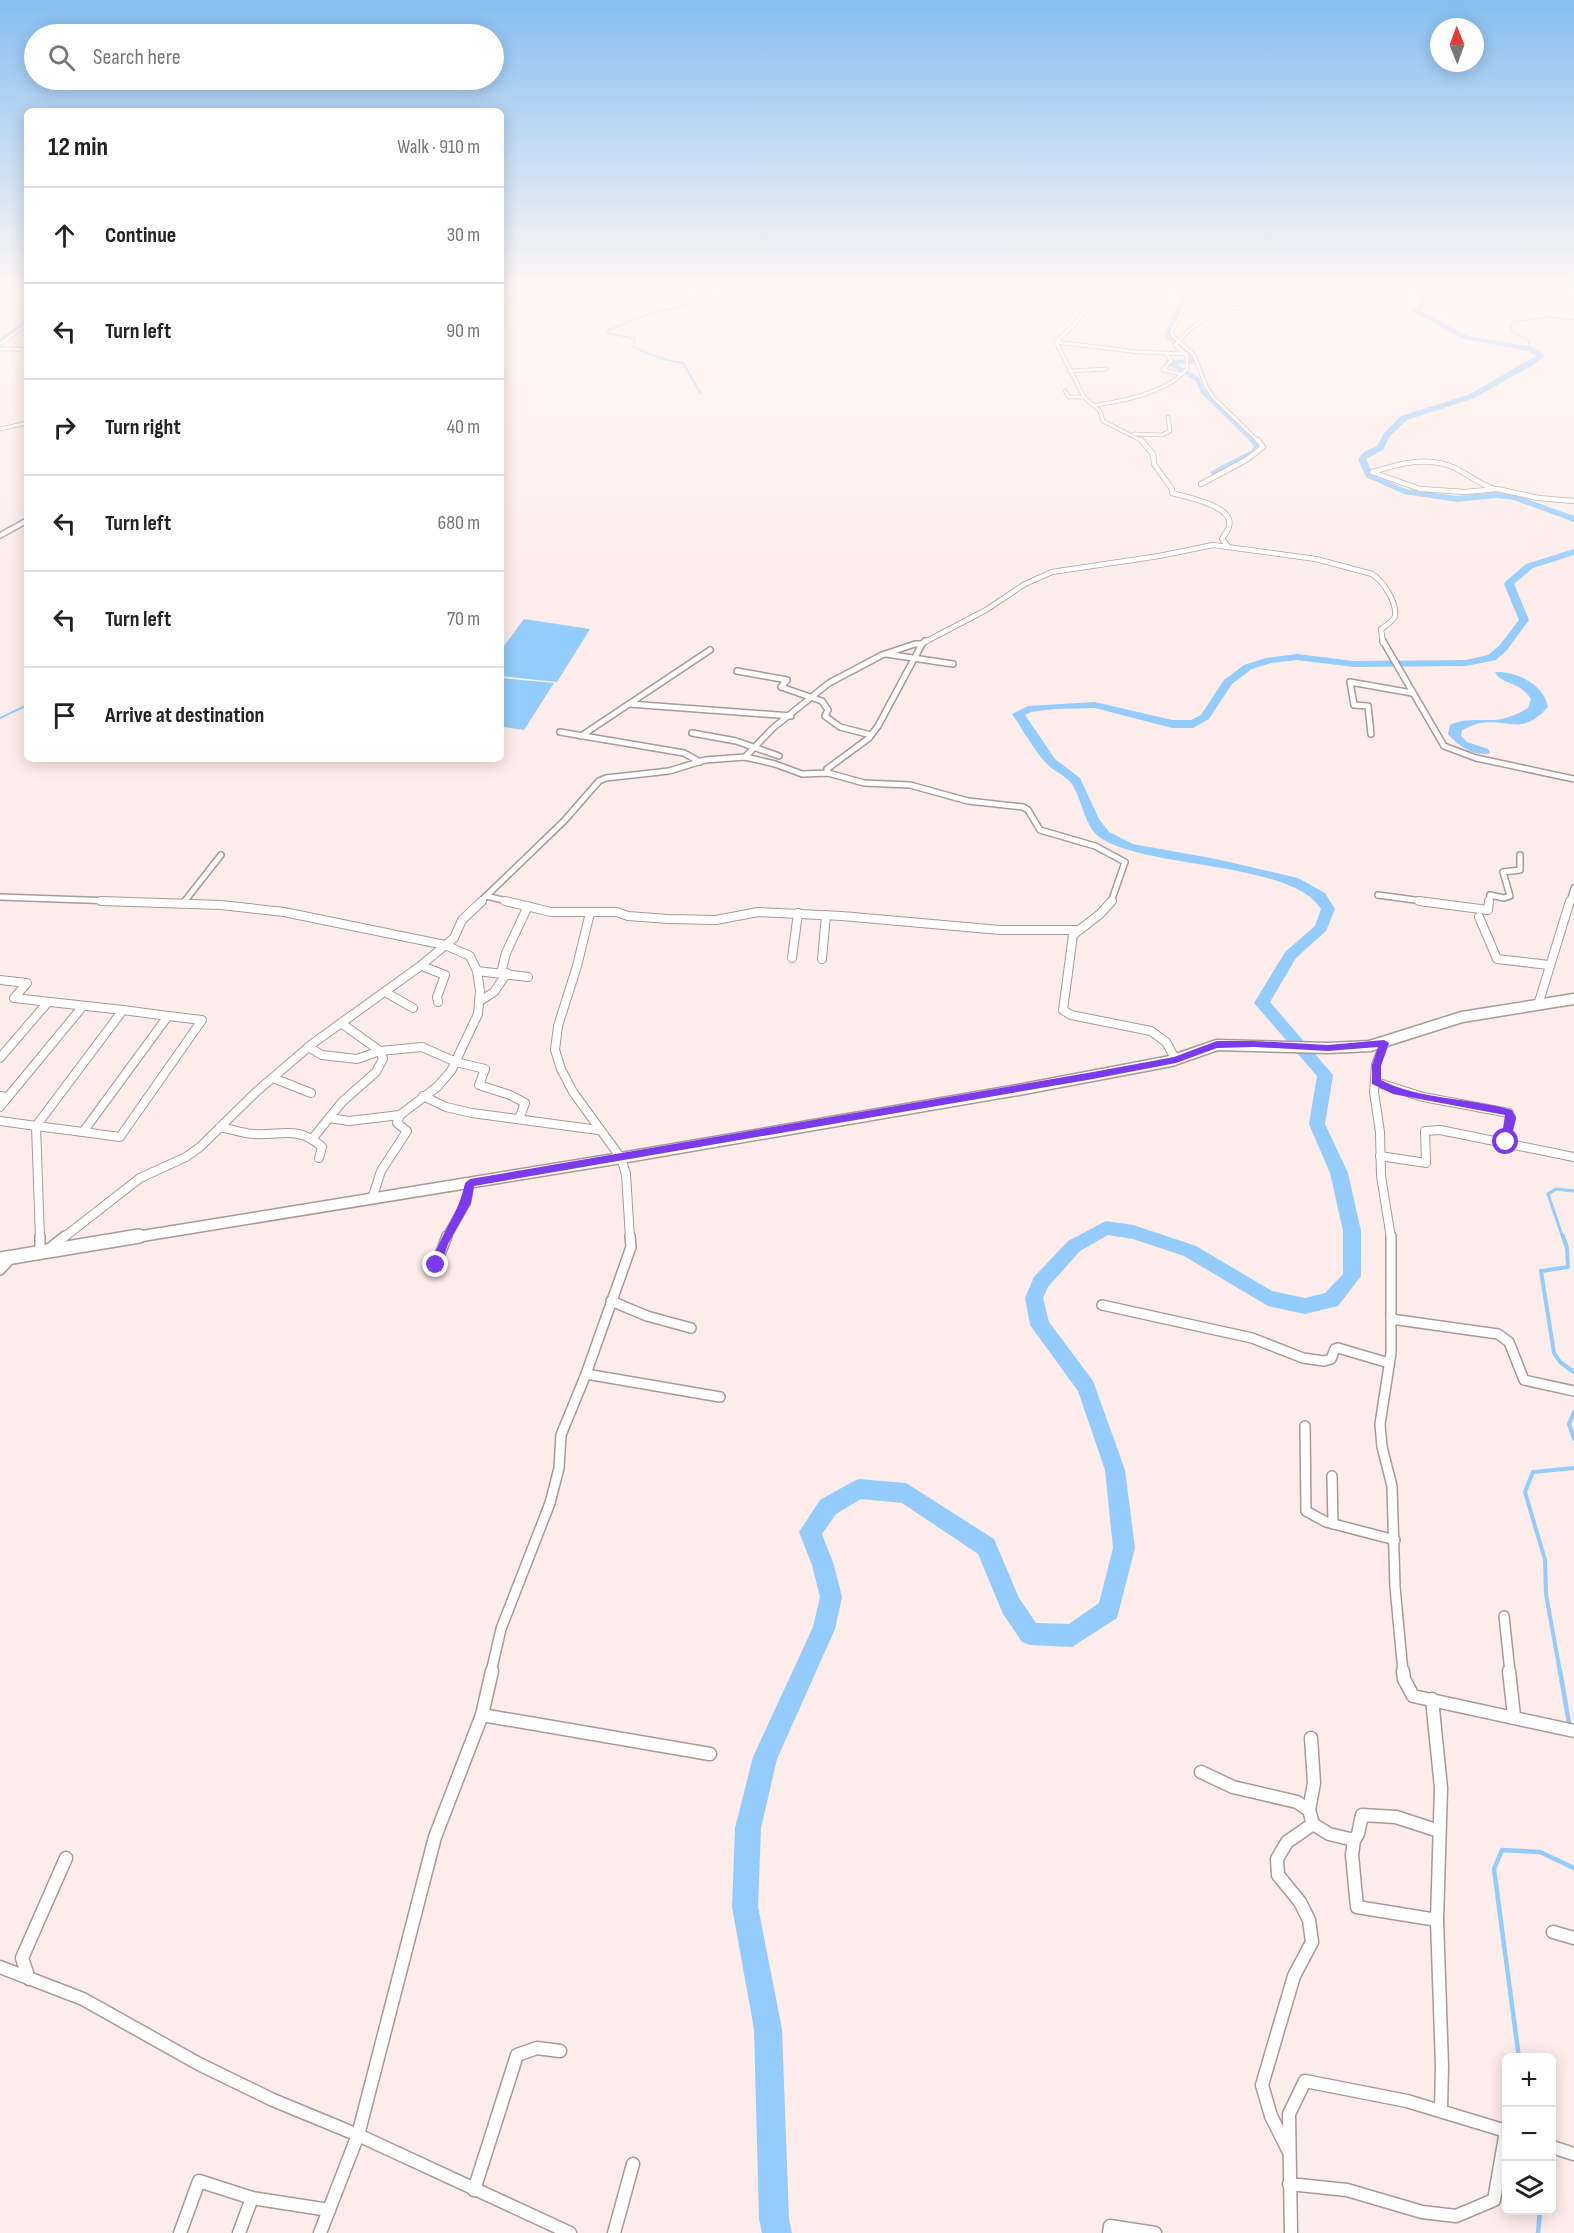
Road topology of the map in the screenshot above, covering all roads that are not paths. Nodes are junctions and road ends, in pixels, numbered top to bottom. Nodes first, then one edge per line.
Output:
1 (1080, 390) edge
2 (1153, 390) edge
3 (1208, 390) edge
4 (1065, 392) dead end
5 (1084, 398) junction
6 (1096, 405) junction
7 (1168, 417) dead end
8 (24, 424) edge
9 (0, 429) edge
10 (1132, 434) junction
11 (1201, 484) dead end
12 (1497, 489) junction
13 (1574, 501) edge
14 (24, 522) edge
15 (0, 536) edge
16 (1227, 545) junction
17 (922, 644) junction
18 (710, 650) dead end
19 (886, 654) junction
20 (913, 660) junction
21 (953, 664) dead end
22 (737, 671) dead end
23 (1412, 693) junction
24 (814, 697) junction
25 (629, 704) junction
26 (791, 716) junction
27 (560, 732) dead end
28 (692, 733) dead end
29 (1371, 734) dead end
30 (871, 735) junction
31 (581, 736) junction
32 (755, 747) junction
33 (778, 756) dead end
34 (745, 757) junction
35 (700, 762) junction
36 (828, 773) junction
37 (1574, 779) edge
38 (221, 855) dead end
39 (1520, 855) dead end
40 (1574, 888) edge
41 (1378, 895) dead end
42 (0, 897) edge
43 (486, 897) junction
44 (184, 902) junction
45 (528, 906) junction
46 (590, 913) junction
47 (798, 913) junction
48 (826, 915) junction
49 (1570, 915) edge
50 (1479, 917) dead end
51 (1078, 930) junction
52 (445, 945) junction
53 (792, 958) dead end
54 (822, 959) dead end
55 (1549, 965) junction
56 (422, 966) junction
57 (477, 971) junction
58 (504, 973) junction
59 (528, 977) dead end
60 (0, 980) edge
61 (385, 992) junction
62 (1574, 999) edge
63 (480, 1001) junction
64 (48, 1002) junction
65 (438, 1002) dead end
66 (1538, 1005) junction
67 (82, 1006) junction
68 (413, 1008) dead end
69 (123, 1010) junction
70 (168, 1016) junction
71 (340, 1023) junction
72 (1384, 1043) junction
73 (308, 1047) junction
74 (380, 1051) junction
75 (0, 1058) edge
76 (1176, 1060) junction
77 (456, 1062) junction
78 (273, 1078) junction
79 (1376, 1082) junction
80 (311, 1093) dead end
81 (4, 1096) edge
82 (423, 1096) junction
83 (0, 1107) edge
84 (400, 1115) junction
85 (330, 1119) junction
86 (519, 1119) junction
87 (0, 1121) edge
88 (36, 1126) junction
89 (220, 1127) junction
90 (598, 1130) junction
91 (83, 1132) junction
92 (313, 1138) junction
93 (1506, 1142) junction
94 (1380, 1155) junction
95 (1574, 1157) edge
96 (319, 1158) dead end
97 (621, 1158) junction
98 (470, 1183) junction
99 (372, 1199) junction
100 (43, 1252) junction
101 (13, 1257) junction
102 (0, 1258) edge
103 (436, 1265) dead end
104 (0, 1270) edge
105 (611, 1301) junction
106 (1102, 1305) dead end
107 (1391, 1319) junction
108 (691, 1328) dead end
109 (1389, 1363) junction
110 (586, 1374) junction
111 (1574, 1390) edge
112 (720, 1397) dead end
113 (1305, 1426) dead end
114 (1332, 1476) dead end
115 (1333, 1524) junction
116 (1395, 1540) junction
117 (1504, 1616) dead end
118 (1432, 1699) junction
119 (482, 1715) junction
120 (1514, 1716) junction
121 (1574, 1731) edge
122 (1311, 1738) dead end
123 (710, 1754) dead end
124 (1201, 1772) dead end
125 (1309, 1810) junction
126 (1313, 1824) junction
127 (1439, 1831) junction
128 (1354, 1840) junction
129 (66, 1858) dead end
130 (1437, 1920) junction
131 (1553, 1932) dead end
132 (1574, 1938) edge
133 (0, 1967) edge
134 (28, 1979) junction
135 (560, 2051) dead end
136 (1441, 2109) junction
137 (1502, 2130) edge
138 (358, 2135) junction
139 (1556, 2149) edge
140 (1289, 2152) junction
141 (1502, 2154) edge
142 (1574, 2154) edge
143 (633, 2164) dead end
144 (1289, 2184) junction
145 (474, 2190) junction
146 (252, 2198) junction
147 (329, 2210) junction
148 (180, 2233) edge
149 (239, 2233) edge
150 (320, 2233) edge
151 (570, 2233) edge
152 (614, 2233) edge
153 (1109, 2233) edge
154 (1155, 2233) edge
155 (1291, 2233) edge

1 - 5 street
2 - 6 street
3 - 11 street
4 - 5 street
5 - 6 street
6 - 10 street
7 - 10 street
8 - 9 street
10 - 16 street
12 - 12 street
12 - 13 street
14 - 15 highway
16 - 17 street
16 - 23 street
17 - 19 street
17 - 20 street
18 - 25 street
19 - 20 street
19 - 24 street
20 - 21 street
20 - 30 street
22 - 24 street
23 - 29 street
23 - 37 street
24 - 26 street
24 - 30 street
25 - 26 street
25 - 31 street
26 - 32 street
27 - 31 street
28 - 32 street
30 - 36 street
31 - 35 street
32 - 33 street
32 - 34 street
34 - 35 street
34 - 36 street
35 - 43 street
36 - 51 street
38 - 44 street
39 - 41 street
40 - 49 street
42 - 44 street
43 - 45 street
43 - 52 street
44 - 52 street
45 - 46 street
45 - 58 street
46 - 47 street
46 - 90 street
47 - 48 street
47 - 53 street
48 - 51 street
48 - 54 street
49 - 55 street
50 - 55 street
51 - 76 street
52 - 56 street
52 - 57 street
55 - 66 street
56 - 61 street
56 - 65 street
57 - 58 street
57 - 63 street
58 - 59 street
58 - 63 street
60 - 64 street
61 - 68 street
61 - 71 street
62 - 66 main road
63 - 77 street
64 - 67 street
64 - 75 street
66 - 72 main road
67 - 69 street
67 - 81 street
69 - 70 street
69 - 88 street
70 - 91 street
70 - 91 street
71 - 73 street
71 - 74 street
72 - 76 main road
72 - 79 street
73 - 74 street
73 - 78 street
74 - 77 street
74 - 85 street
76 - 97 main road
77 - 82 street
77 - 86 street
78 - 80 street
78 - 89 street
79 - 93 street
79 - 94 street
81 - 83 street
82 - 84 street
82 - 86 street
84 - 85 street
84 - 99 street
85 - 92 street
86 - 90 street
87 - 88 street
88 - 91 street
88 - 100 street
89 - 92 street
89 - 100 street
90 - 97 street
92 - 96 street
93 - 94 street
93 - 95 street
94 - 107 street
97 - 98 main road
97 - 105 street
98 - 99 main road
98 - 103 street
99 - 100 main road
100 - 101 main road
101 - 102 main road
101 - 104 street
105 - 108 street
105 - 110 street
106 - 109 street
107 - 109 street
107 - 111 street
109 - 116 street
110 - 112 street
110 - 119 street
113 - 115 street
114 - 115 street
115 - 116 street
116 - 118 street
117 - 120 street
118 - 120 street
118 - 127 street
119 - 123 street
119 - 138 street
120 - 121 street
122 - 125 street
124 - 125 street
125 - 126 street
126 - 128 street
126 - 140 street
127 - 128 street
127 - 130 street
128 - 130 street
129 - 134 street
130 - 136 street
131 - 132 street
133 - 134 street
134 - 138 street
135 - 145 street
136 - 137 street
136 - 140 street
138 - 145 street
138 - 147 street
139 - 142 street
140 - 144 street
141 - 144 street
143 - 152 street
144 - 155 street
145 - 151 street
146 - 147 street
146 - 148 street
146 - 149 street
147 - 150 street
153 - 154 street

